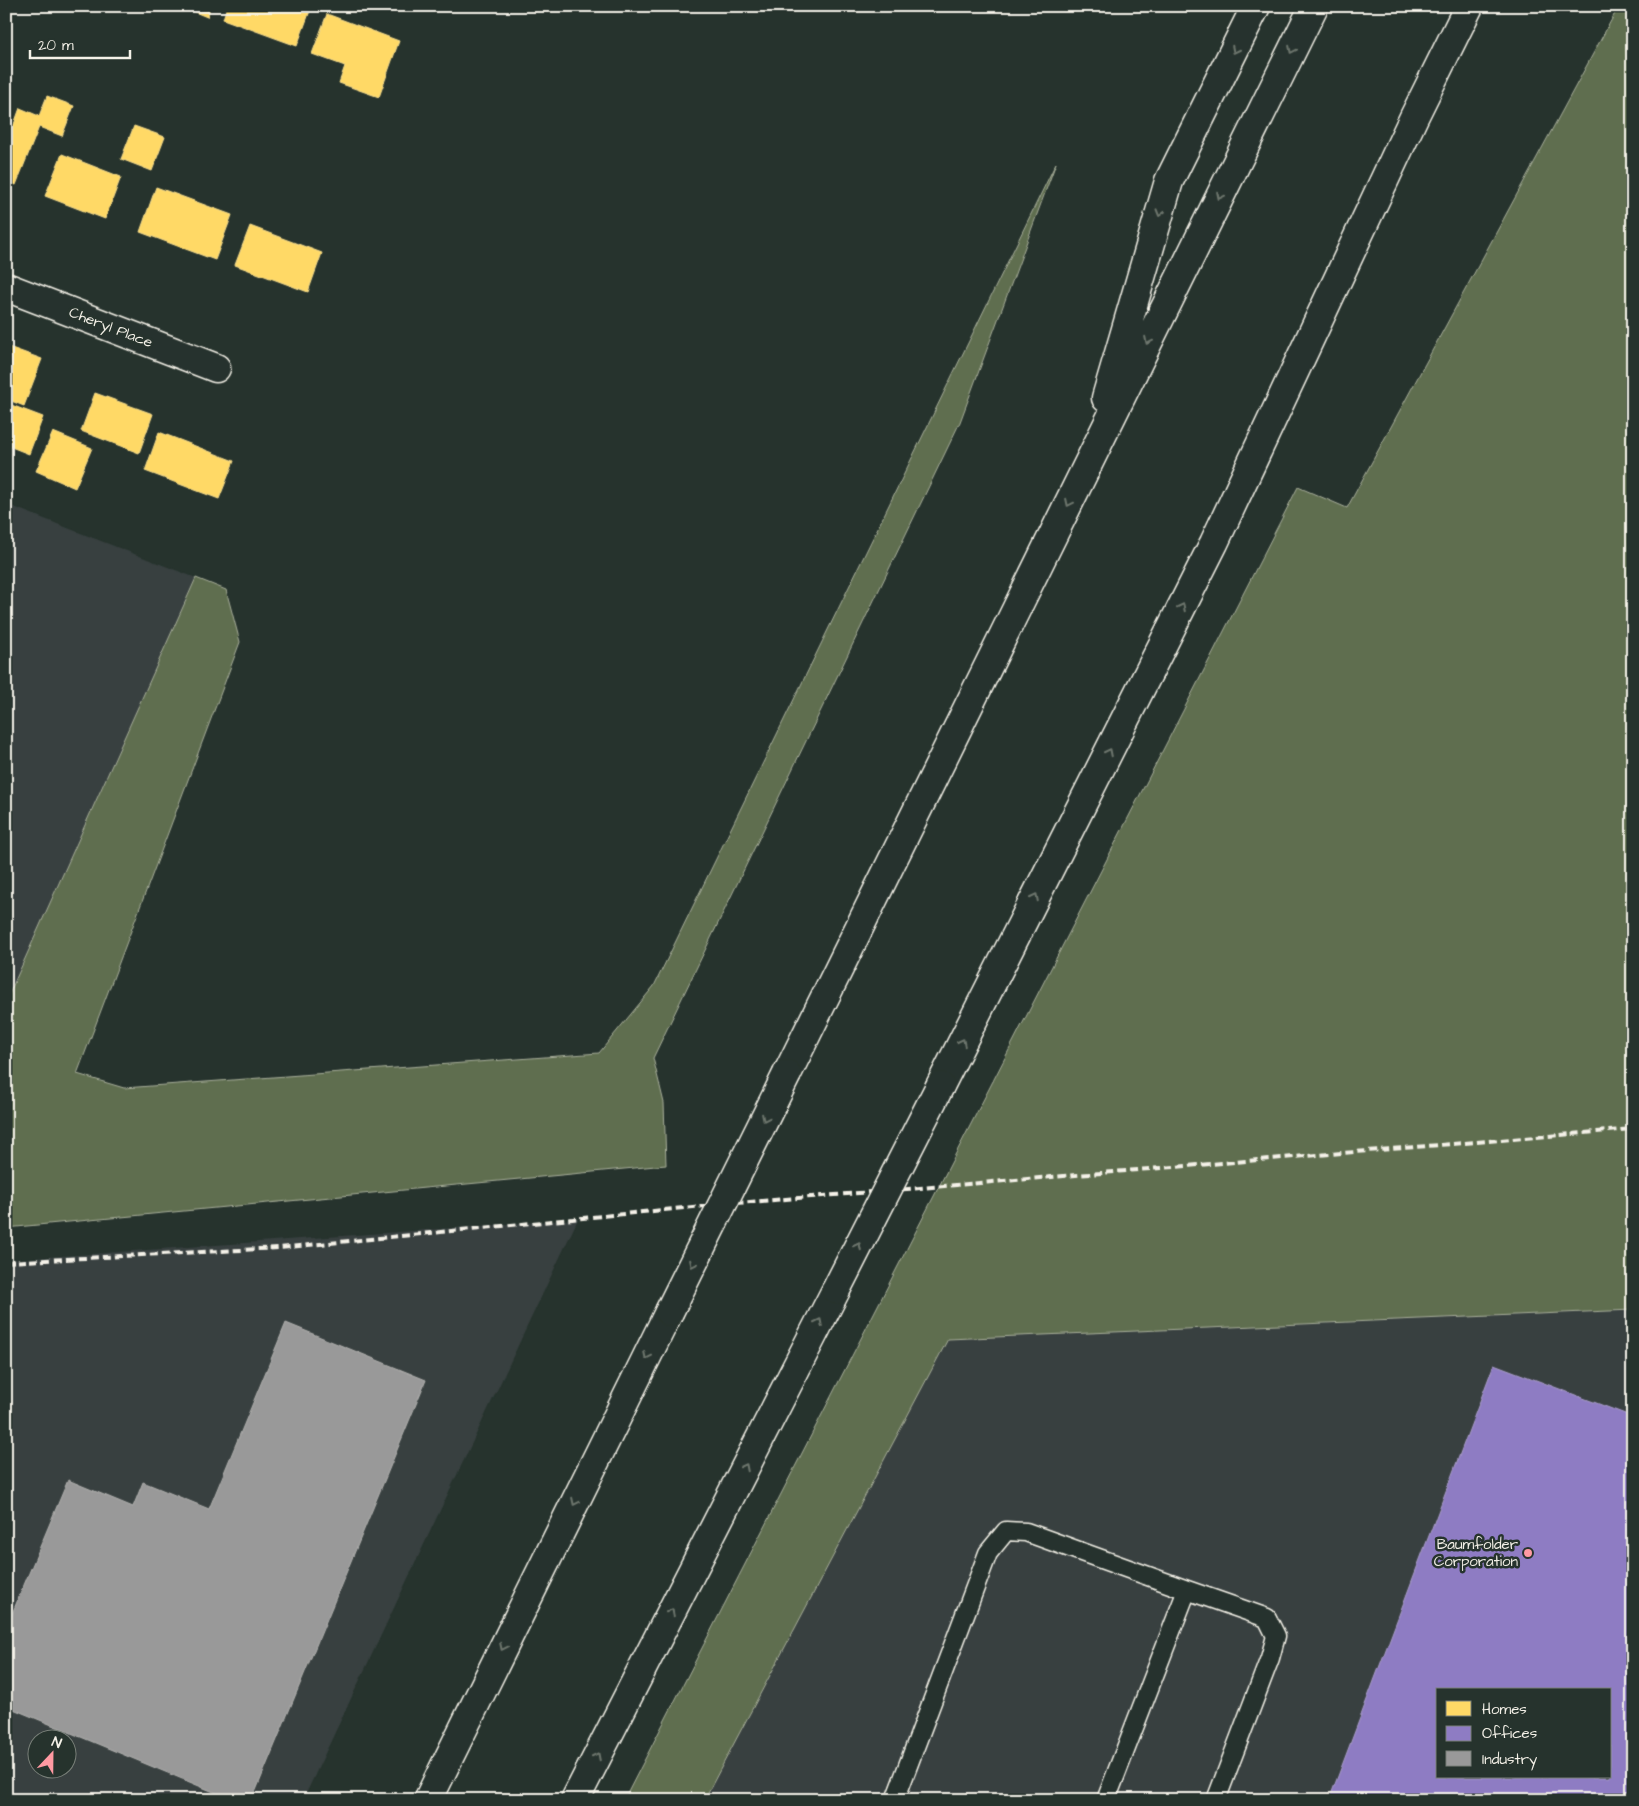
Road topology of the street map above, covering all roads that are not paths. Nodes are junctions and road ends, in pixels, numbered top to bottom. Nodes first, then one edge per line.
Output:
1 (1256, 6) edge
2 (1314, 6) edge
3 (1469, 6) edge
4 (1483, 6) edge
5 (1414, 117) junction
6 (6, 287) edge
7 (216, 368) dead end
8 (1086, 467) junction
9 (1187, 1590) junction
10 (428, 1800) edge
11 (575, 1800) edge
12 (895, 1800) edge
13 (1106, 1800) edge
14 (1216, 1800) edge

1 -> 8 main road
2 -> 8 main road
3 - 5 main road
4 - 5 main road
11 -> 5 main road, bridge
6 - 7 main road, Cheryl Place
8 -> 10 main road, bridge
9 - 12 lane
9 - 13 lane
9 - 14 lane

